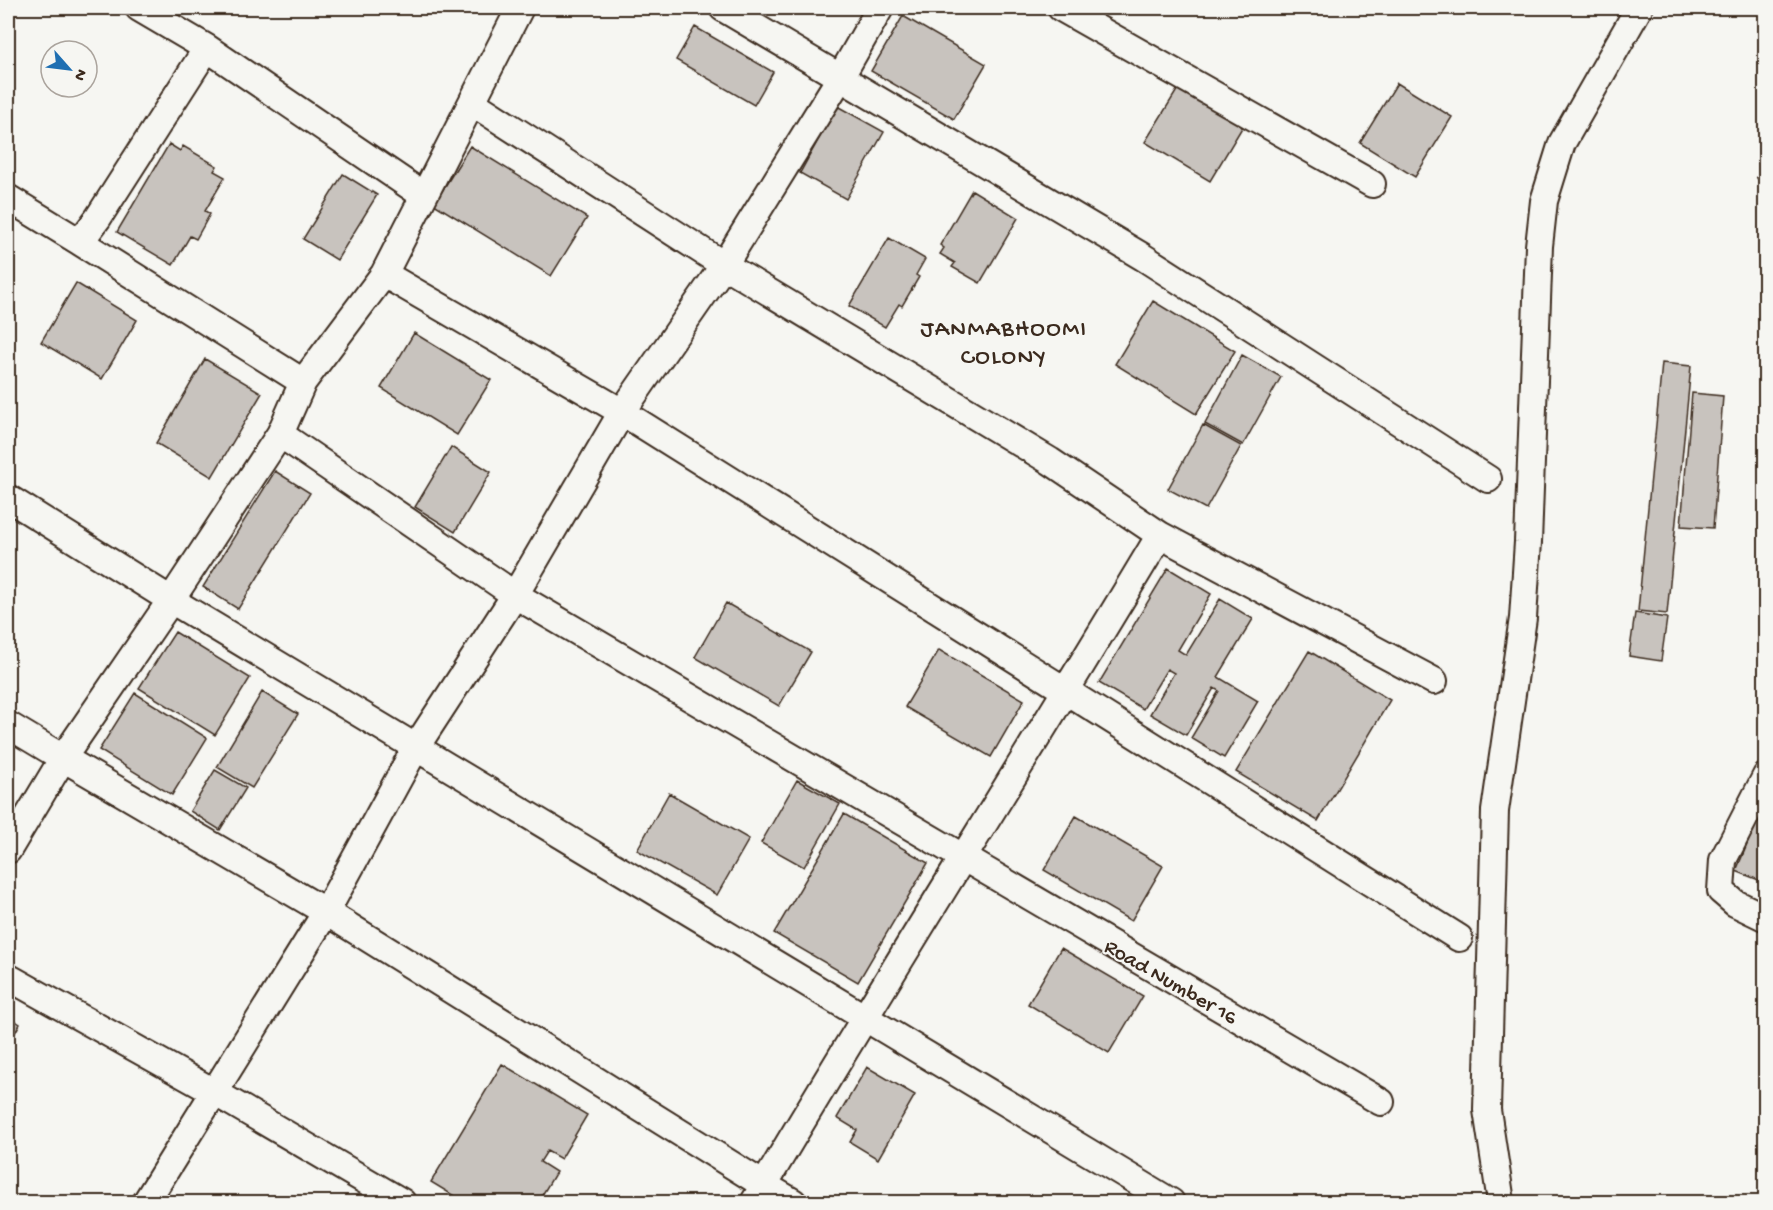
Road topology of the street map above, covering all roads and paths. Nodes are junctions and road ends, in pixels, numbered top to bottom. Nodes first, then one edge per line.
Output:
1 (139, 8) edge
2 (520, 8) edge
3 (723, 8) edge
4 (880, 8) edge
5 (1061, 8) edge
6 (1639, 8) edge
7 (207, 48) junction
8 (840, 78) junction
9 (472, 103) junction
10 (1766, 171) edge
11 (1758, 179) dead end
12 (1372, 184) dead end
13 (423, 195) junction
14 (8, 198) edge
15 (80, 242) junction
16 (724, 265) junction
17 (384, 274) junction
18 (303, 382) junction
19 (622, 412) junction
20 (280, 434) junction
21 (1488, 479) dead end
22 (8, 498) edge
23 (1160, 535) junction
24 (515, 595) junction
25 (171, 600) junction
26 (1434, 681) dead end
27 (1066, 693) junction
28 (8, 726) edge
29 (416, 747) junction
30 (63, 758) junction
31 (1763, 788) edge
32 (8, 850) edge
33 (963, 856) junction
34 (326, 912) junction
35 (1766, 918) edge
36 (1459, 938) dead end
37 (8, 977) edge
38 (864, 1017) junction
39 (214, 1092) junction
40 (1381, 1102) dead end
41 (759, 1194) edge
42 (146, 1203) edge
43 (402, 1203) edge
44 (793, 1203) edge
45 (1171, 1203) edge
46 (1501, 1203) edge

1 - 7 street
2 - 9 street
3 - 8 street
4 - 8 street
5 - 12 street
6 - 46 street
7 - 13 street
7 - 15 street
8 - 16 street
8 - 21 street
9 - 13 street
9 - 16 street
10 - 11 path
13 - 17 street
14 - 15 street
15 - 18 street
16 - 19 street
16 - 23 street
17 - 18 street
17 - 19 street
18 - 20 street
19 - 24 street
19 - 27 street
20 - 24 street, Road Number 16
20 - 25 street
22 - 25 street
23 - 26 street
23 - 27 street
24 - 29 street
24 - 33 street, Road Number 16
25 - 29 street
25 - 30 street
27 - 33 street
27 - 36 street
28 - 30 street
29 - 34 street
29 - 38 street
30 - 32 street
30 - 34 street
31 - 35 street
33 - 38 street
33 - 40 street, Road Number 16
34 - 39 street
34 - 41 street
37 - 39 street
38 - 41 street
38 - 45 street
39 - 42 street
39 - 43 street
41 - 44 street

